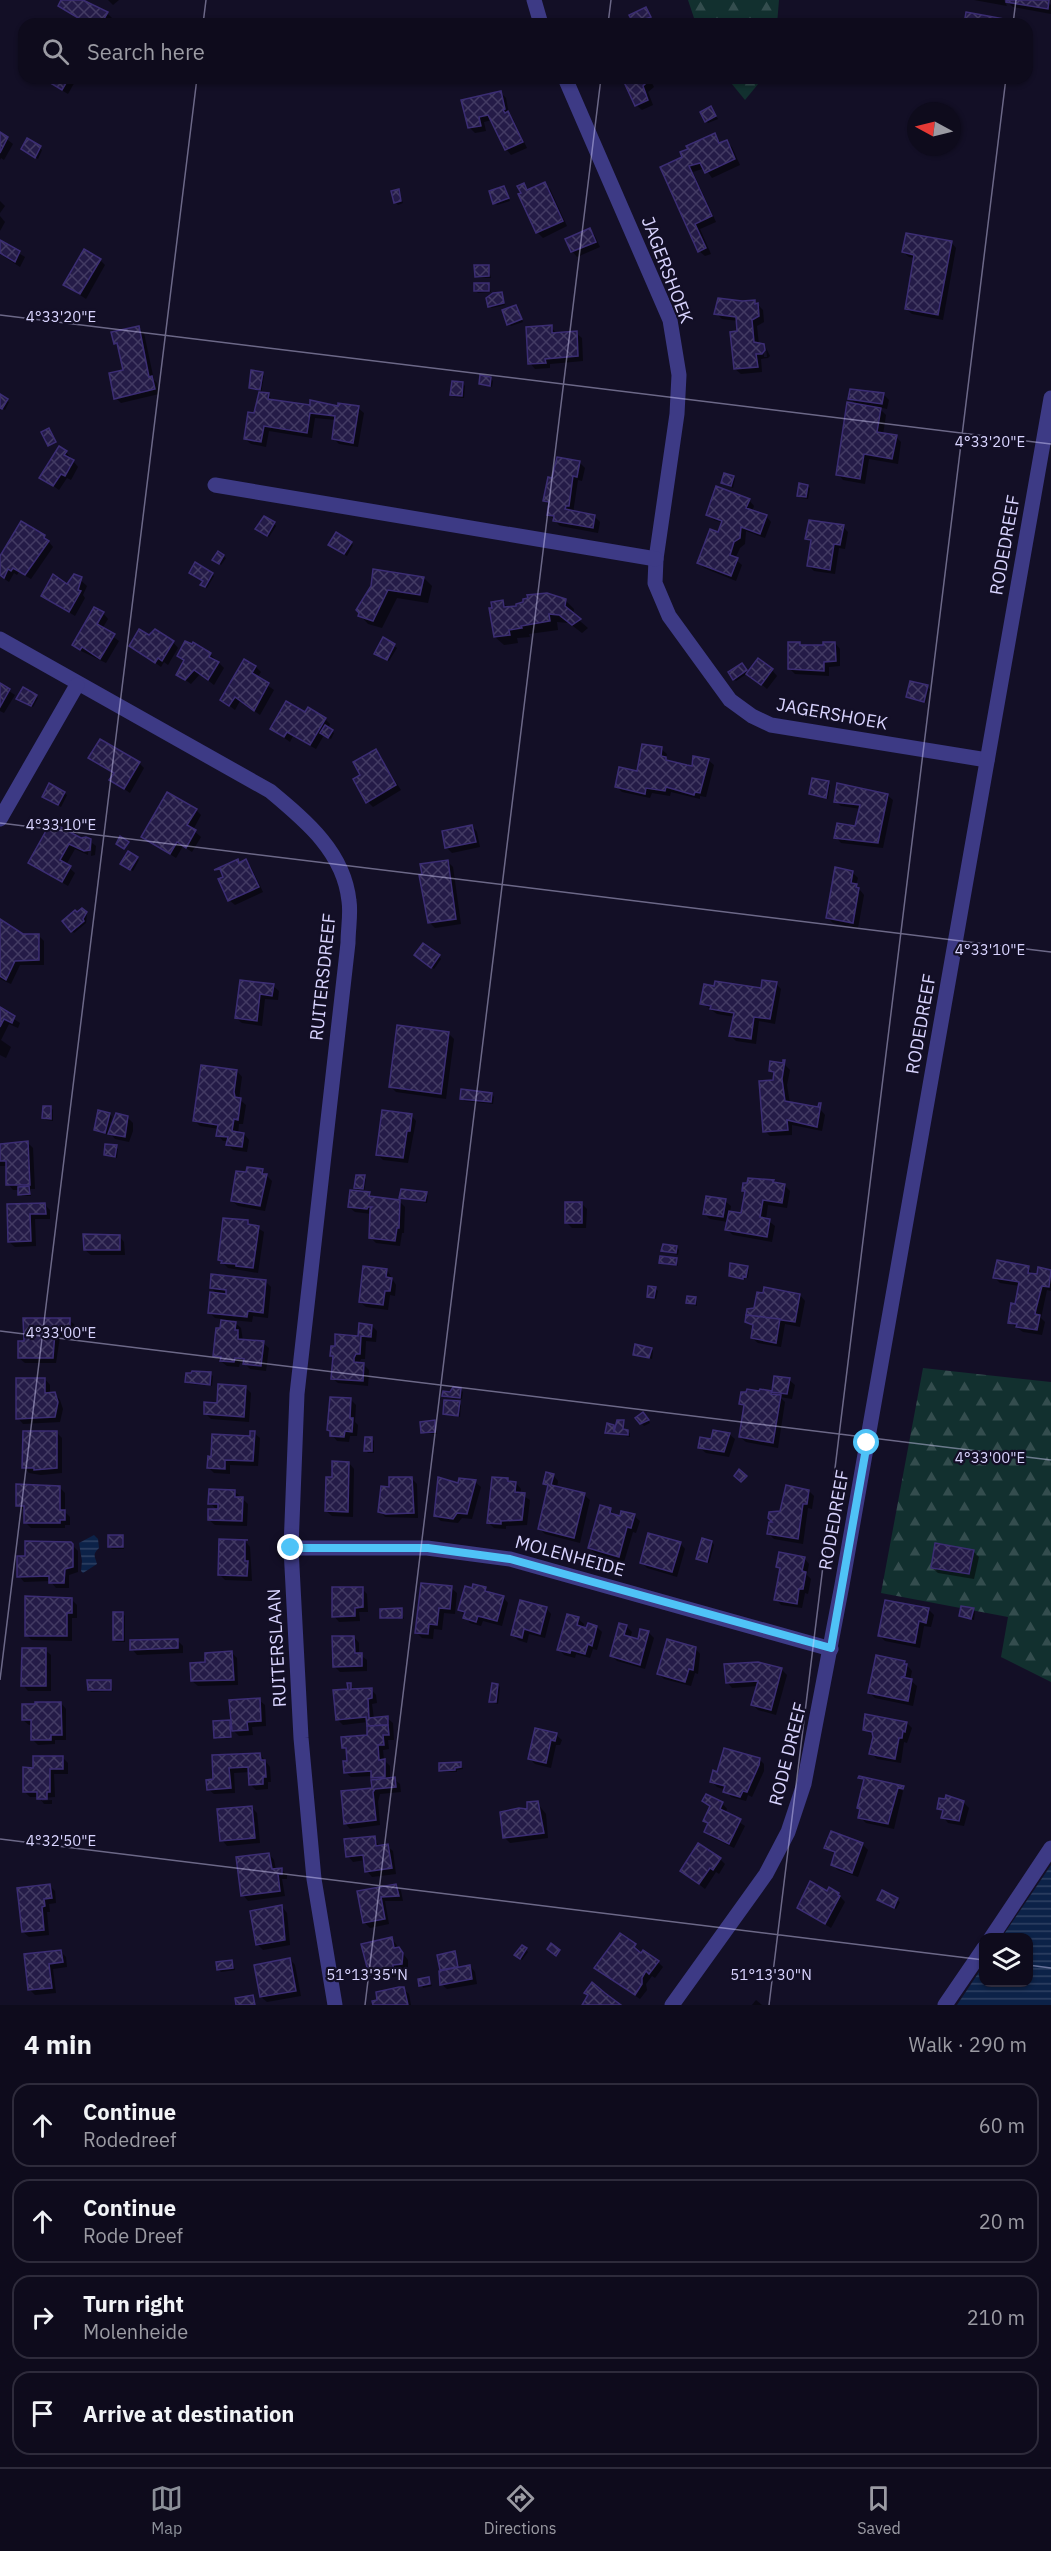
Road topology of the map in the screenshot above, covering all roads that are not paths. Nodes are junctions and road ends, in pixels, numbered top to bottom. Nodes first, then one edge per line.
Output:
1 (534, 0) edge
2 (539, 18) edge
3 (568, 84) edge
4 (1051, 398) edge
5 (215, 485) dead end
6 (656, 559) junction
7 (0, 639) edge
8 (77, 685) junction
9 (987, 760) junction
10 (0, 819) edge
11 (311, 1252) joint
12 (291, 1548) junction
13 (842, 1585) joint
14 (831, 1648) junction
15 (1051, 1848) edge
16 (994, 1933) edge
17 (979, 1955) edge
18 (335, 2005) edge
19 (672, 2005) edge
20 (945, 2005) edge

1 - 2 street
3 - 6 street, JAGERSHOEK
4 - 9 street, RODEDREEF
5 - 6 street
6 - 9 street, JAGERSHOEK
7 - 8 street, RUITERSDREEF
8 - 10 street
8 - 11 street, RUITERSDREEF
9 - 13 street, RODEDREEF
11 - 12 street, RUITERSLAAN
12 - 14 street, MOLENHEIDE
12 - 18 street, RUITERSLAAN
13 - 14 street, RODE DREEF
14 - 19 street, RODE DREEF
15 - 16 street
17 - 20 street

